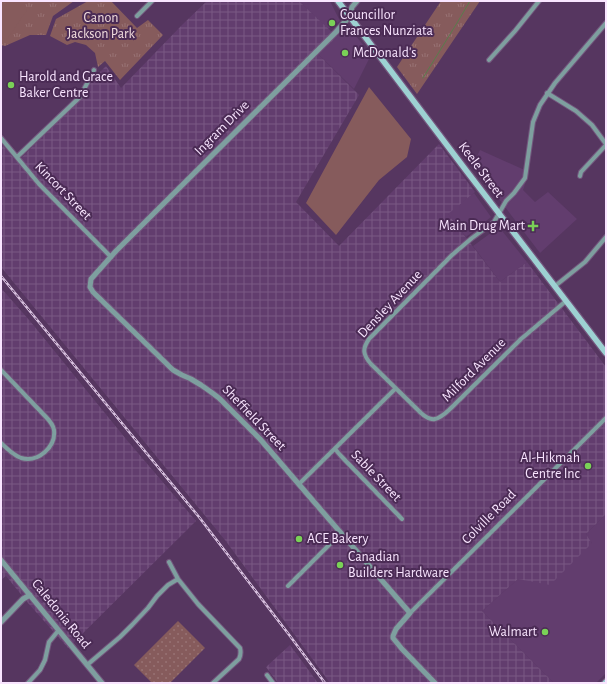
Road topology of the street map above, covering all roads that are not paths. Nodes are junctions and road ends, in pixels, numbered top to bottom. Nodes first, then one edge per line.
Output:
1 (152, 1) edge
2 (338, 1) edge
3 (357, 1) edge
4 (540, 1) edge
5 (137, 16) dead end
6 (350, 16) junction
7 (606, 23) edge
8 (489, 60) dead end
9 (94, 70) dead end
10 (547, 93) junction
11 (1, 138) edge
12 (606, 145) edge
13 (16, 157) junction
14 (580, 176) dead end
15 (498, 213) junction
16 (606, 237) edge
17 (111, 257) junction
18 (555, 286) junction
19 (566, 301) junction
20 (606, 353) edge
21 (1, 370) edge
22 (395, 389) junction
23 (606, 418) edge
24 (1, 443) edge
25 (335, 449) junction
26 (299, 484) junction
27 (402, 519) dead end
28 (341, 533) junction
29 (1, 560) edge
30 (169, 562) dead end
31 (178, 579) junction
32 (288, 586) dead end
33 (30, 595) junction
34 (410, 613) junction
35 (1, 622) edge
36 (58, 630) junction
37 (87, 665) junction
38 (267, 675) dead end
39 (28, 683) edge
40 (102, 683) edge
41 (213, 683) edge
42 (273, 683) edge
43 (435, 683) edge

1 - 5 street
2 - 6 main road, Keele Street
3 - 6 street, Ingram Drive
4 - 8 street
6 - 15 main road, Keele Street
6 - 17 street, Ingram Drive
7 - 10 street, Densley Avenue
9 - 13 street
10 - 12 street
10 - 15 street, Densley Avenue
11 - 13 street, Kincort Street
12 - 14 street
13 - 17 street, Kincort Street
15 - 18 main road, Keele Street
15 - 22 street, Densley Avenue
16 - 18 street
17 - 26 street, Sheffield Street
18 - 19 main road, Keele Street
19 - 20 main road, Keele Street
19 - 22 street, Milford Avenue
21 - 24 street
22 - 25 street
23 - 34 street, Colville Road
25 - 26 street
25 - 27 street, Sable Street
26 - 28 street, Sheffield Street
28 - 32 street
28 - 34 street, Sheffield Street
29 - 33 street, Caledonia Road
30 - 31 street
31 - 37 street
31 - 41 street
33 - 35 street
33 - 36 street, Caledonia Road
34 - 43 street, Colville Road
36 - 37 street, Caledonia Road
36 - 39 street
37 - 40 street, Caledonia Road
38 - 42 street

